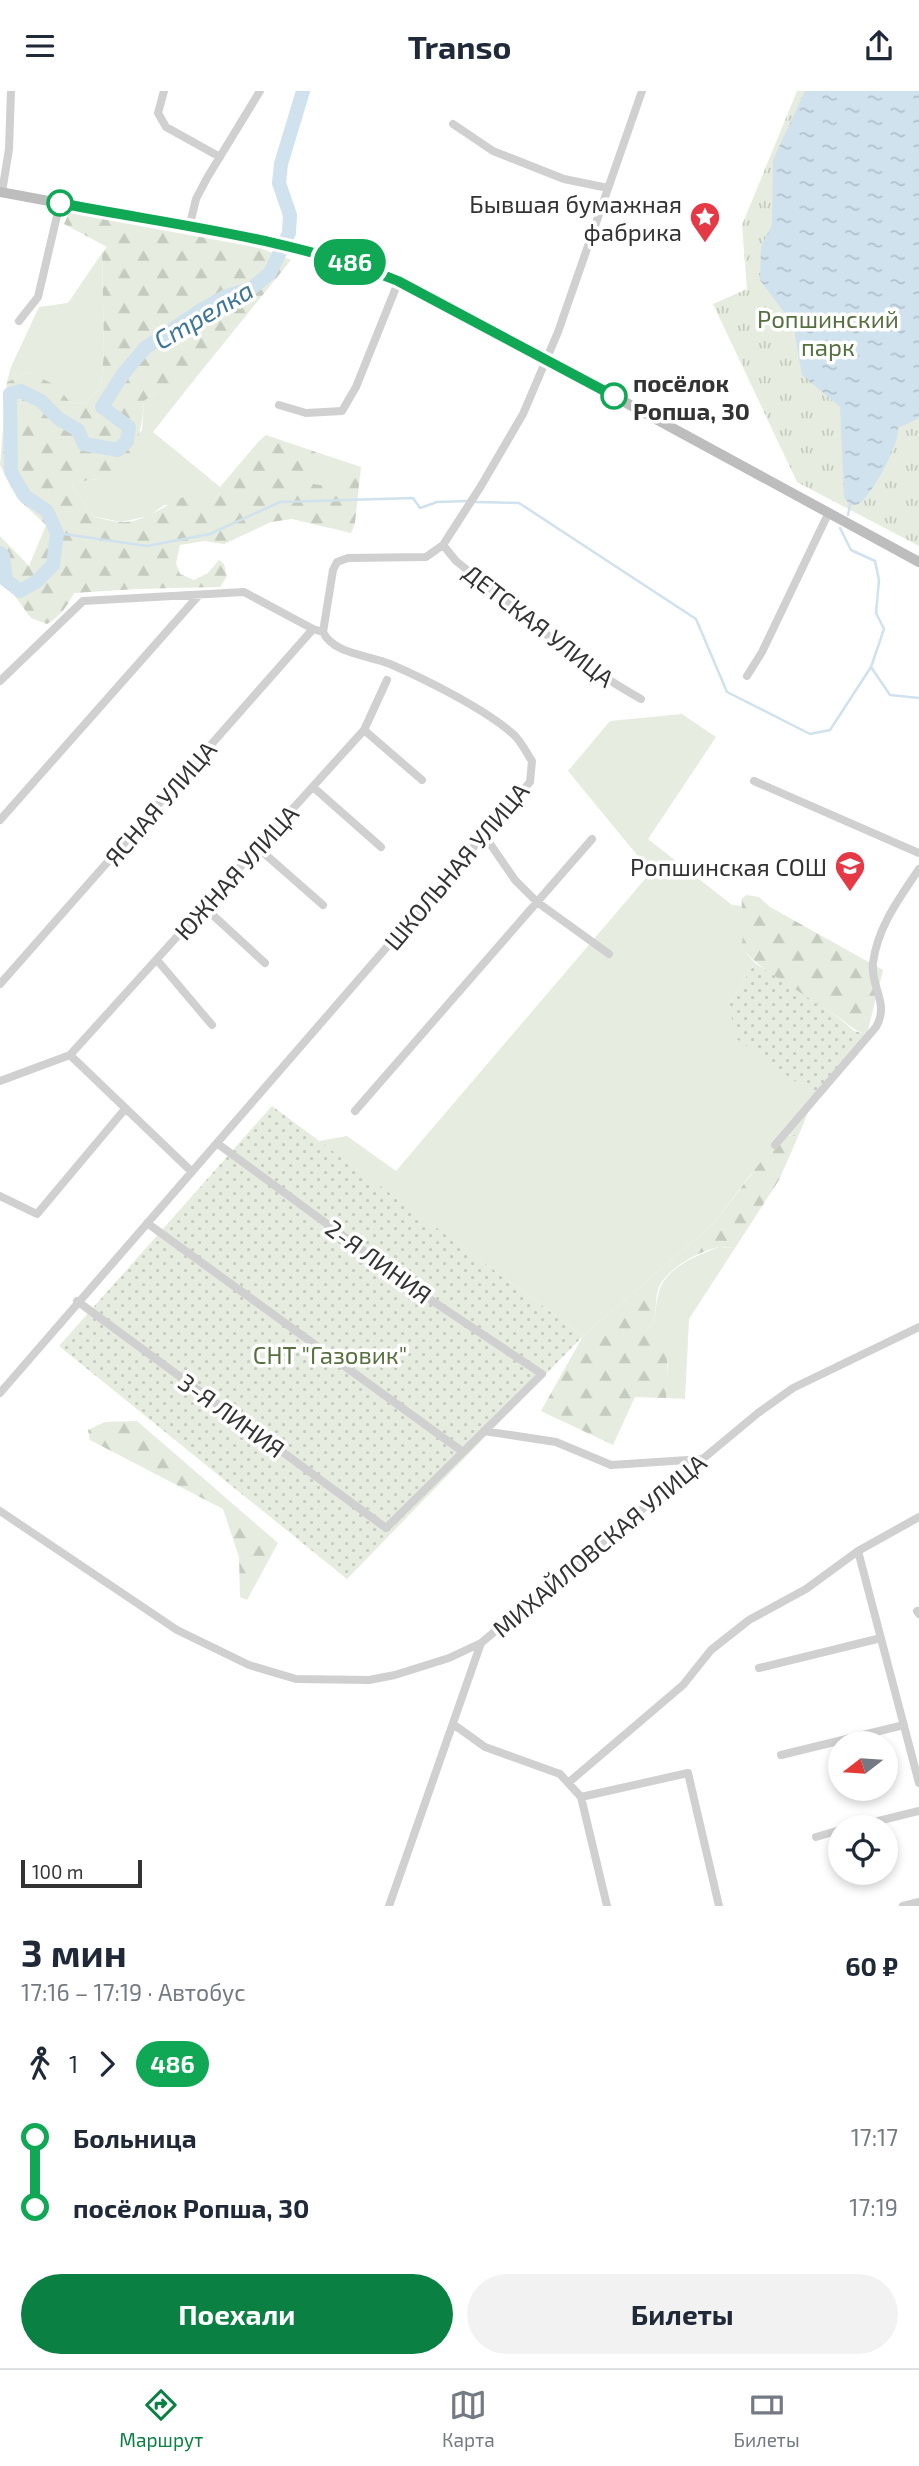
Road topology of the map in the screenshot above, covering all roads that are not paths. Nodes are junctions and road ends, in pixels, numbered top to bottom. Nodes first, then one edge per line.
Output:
1 (11, 91) edge
2 (164, 91) edge
3 (260, 91) edge
4 (642, 91) edge
5 (453, 124) dead end
6 (220, 157) junction
7 (608, 188) junction
8 (1, 192) edge
9 (60, 203) junction
10 (189, 228) junction
11 (398, 281) junction
12 (19, 321) dead end
13 (545, 359) junction
14 (279, 405) dead end
15 (828, 512) junction
16 (443, 545) junction
17 (919, 562) edge
18 (198, 595) junction
19 (313, 629) junction
20 (323, 632) junction
21 (747, 676) dead end
22 (387, 680) dead end
23 (0, 681) edge
24 (641, 699) dead end
25 (364, 730) junction
26 (422, 780) dead end
27 (754, 781) dead end
28 (313, 787) junction
29 (0, 820) edge
30 (484, 835) junction
31 (592, 839) dead end
32 (381, 846) dead end
33 (258, 848) junction
34 (919, 853) edge
35 (919, 869) edge
36 (537, 902) junction
37 (323, 905) dead end
38 (204, 907) junction
39 (609, 954) dead end
40 (157, 960) junction
41 (265, 963) dead end
42 (0, 984) edge
43 (212, 1025) dead end
44 (70, 1055) junction
45 (0, 1081) edge
46 (125, 1109) junction
47 (355, 1111) dead end
48 (218, 1144) junction
49 (775, 1145) dead end
50 (192, 1172) junction
51 (0, 1196) edge
52 (147, 1223) junction
53 (77, 1301) junction
54 (919, 1327) edge
55 (0, 1393) edge
56 (484, 1431) junction
57 (463, 1452) junction
58 (704, 1459) junction
59 (0, 1511) edge
60 (919, 1517) edge
61 (859, 1551) junction
62 (881, 1639) junction
63 (481, 1643) junction
64 (759, 1668) dead end
65 (453, 1724) junction
66 (904, 1725) junction
67 (781, 1755) dead end
68 (568, 1783) junction
69 (919, 1783) edge
70 (581, 1797) junction
71 (919, 1811) edge
72 (898, 1816) edge
73 (828, 1834) edge
74 (816, 1836) dead end
75 (919, 1902) edge
76 (388, 1906) edge
77 (607, 1906) edge
78 (719, 1906) edge
79 (903, 1906) edge

1 - 8 street
2 - 6 street
3 - 6 street
4 - 7 street
5 - 7 street
6 - 10 street
7 - 13 street
8 - 9 main road
9 - 10 main road
9 - 12 street
10 - 11 main road
11 - 13 main road
11 - 14 street
13 - 15 main road
13 - 16 street
15 - 17 main road
15 - 21 street
16 - 20 street
16 - 24 street, ДЕТСКАЯ УЛИЦА
18 - 19 street
18 - 23 street
18 - 29 street
19 - 20 street
19 - 42 street, ЯСНАЯ УЛИЦА
20 - 30 street, ШКОЛЬНАЯ УЛИЦА
22 - 25 street, ЮЖНАЯ УЛИЦА
25 - 26 street
25 - 28 street, ЮЖНАЯ УЛИЦА
27 - 34 street
28 - 32 street
28 - 33 street, ЮЖНАЯ УЛИЦА
30 - 36 street
30 - 48 street, ШКОЛЬНАЯ УЛИЦА
31 - 36 street
33 - 37 street
33 - 38 street, ЮЖНАЯ УЛИЦА
35 - 49 street
36 - 39 street
36 - 47 street
38 - 40 street, ЮЖНАЯ УЛИЦА
38 - 41 street
40 - 43 street
40 - 44 street, ЮЖНАЯ УЛИЦА
44 - 45 street
44 - 46 street
46 - 50 street
46 - 51 street
48 - 50 street, ШКОЛЬНАЯ УЛИЦА
48 - 56 street, 2-Я ЛИНИЯ
50 - 52 street, ШКОЛЬНАЯ УЛИЦА
52 - 53 street, ШКОЛЬНАЯ УЛИЦА
52 - 57 street
53 - 55 street, ШКОЛЬНАЯ УЛИЦА
53 - 57 street, 3-Я ЛИНИЯ
54 - 58 street, МИХАЙЛОВСКАЯ УЛИЦА
56 - 57 street
56 - 58 street
58 - 63 street, МИХАЙЛОВСКАЯ УЛИЦА
59 - 63 street
60 - 61 street
61 - 62 street
61 - 68 street
62 - 64 street
62 - 66 street
63 - 65 street, МИХАЙЛОВСКАЯ УЛИЦА
65 - 68 street
65 - 76 street, МИХАЙЛОВСКАЯ УЛИЦА
66 - 67 street
66 - 69 street
68 - 70 street
70 - 77 street
70 - 78 street
71 - 72 street
73 - 74 street
75 - 79 street

